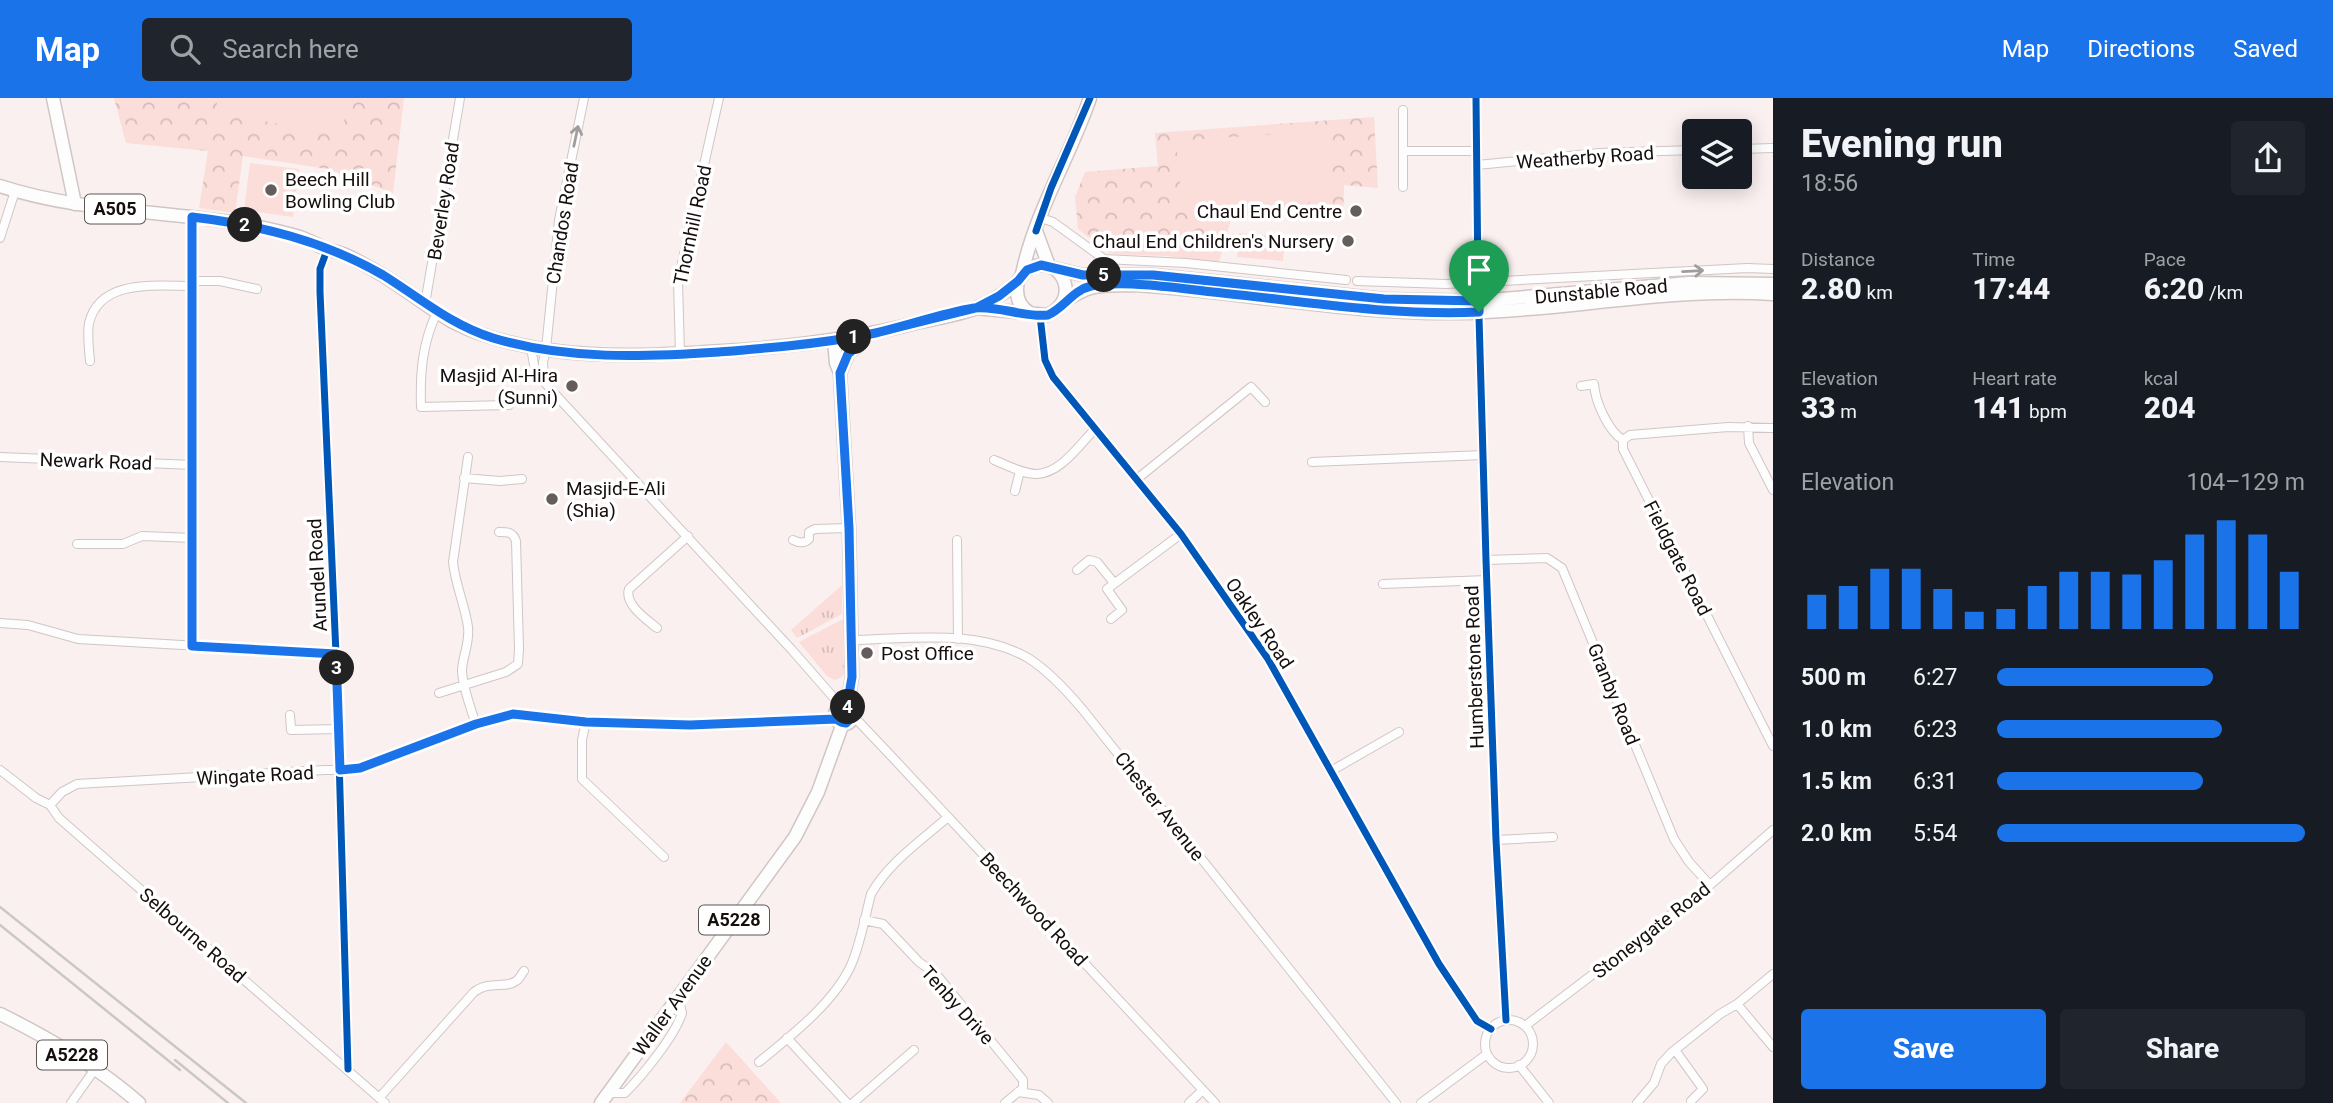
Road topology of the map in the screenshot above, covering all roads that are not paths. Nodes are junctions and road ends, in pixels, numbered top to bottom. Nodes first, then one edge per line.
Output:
1 (53, 98) edge
2 (460, 98) edge
3 (584, 98) edge
4 (719, 98) edge
5 (1090, 98) edge
6 (1476, 98) edge
7 (1404, 110) dead end
8 (1773, 148) edge
9 (1752, 149) edge
10 (1682, 150) edge
11 (1404, 151) junction
12 (1476, 151) junction
13 (1477, 165) junction
14 (0, 186) edge
15 (1404, 187) dead end
16 (15, 191) junction
17 (75, 204) junction
18 (192, 217) junction
19 (1041, 218) junction
20 (1036, 231) junction
21 (0, 238) edge
22 (327, 250) junction
23 (1051, 267) junction
24 (1773, 269) edge
25 (1020, 278) junction
26 (1346, 280) dead end
27 (1357, 281) dead end
28 (1478, 282) junction
29 (192, 283) junction
30 (1773, 284) edge
31 (257, 289) dead end
32 (1773, 294) edge
33 (1064, 302) junction
34 (425, 304) junction
35 (1479, 307) junction
36 (976, 308) junction
37 (437, 312) junction
38 (1036, 315) junction
39 (867, 335) junction
40 (834, 340) junction
41 (530, 346) junction
42 (547, 349) junction
43 (680, 354) junction
44 (90, 361) dead end
45 (840, 373) junction
46 (544, 380) junction
47 (1581, 386) dead end
48 (1265, 402) dead end
49 (509, 405) dead end
50 (1748, 426) junction
51 (1773, 428) edge
52 (1095, 429) junction
53 (1623, 440) junction
54 (1483, 455) junction
55 (0, 457) edge
56 (468, 457) dead end
57 (994, 460) dead end
58 (1312, 462) dead end
59 (193, 465) junction
60 (1020, 471) junction
61 (464, 478) junction
62 (522, 479) dead end
63 (1137, 479) junction
64 (1773, 490) edge
65 (1015, 492) dead end
66 (849, 528) junction
67 (499, 532) dead end
68 (1181, 534) junction
69 (688, 537) junction
70 (193, 538) junction
71 (793, 540) dead end
72 (957, 540) dead end
73 (77, 544) dead end
74 (1486, 560) junction
75 (1077, 570) dead end
76 (1487, 580) junction
77 (1114, 583) junction
78 (1383, 584) dead end
79 (1111, 619) dead end
80 (0, 623) edge
81 (657, 628) dead end
82 (958, 639) junction
83 (851, 640) junction
84 (192, 646) junction
85 (336, 654) junction
86 (852, 677) junction
87 (465, 684) junction
88 (824, 685) junction
89 (439, 693) dead end
90 (290, 715) dead end
91 (844, 715) junction
92 (586, 722) junction
93 (476, 724) junction
94 (339, 729) junction
95 (1399, 732) dead end
96 (1773, 747) edge
97 (0, 770) edge
98 (340, 770) junction
99 (1331, 771) junction
100 (50, 805) junction
101 (948, 817) junction
102 (1773, 830) edge
103 (1553, 837) dead end
104 (1496, 840) junction
105 (664, 857) dead end
106 (1710, 885) junction
107 (864, 920) junction
108 (523, 971) dead end
109 (1773, 974) edge
110 (1737, 1004) junction
111 (0, 1014) edge
112 (1506, 1020) junction
113 (1525, 1026) junction
114 (1491, 1028) junction
115 (788, 1038) junction
116 (1773, 1047) edge
117 (914, 1050) dead end
118 (1675, 1050) junction
119 (1487, 1054) junction
120 (759, 1062) dead end
121 (1519, 1065) junction
122 (95, 1069) junction
123 (348, 1069) junction
124 (1203, 1090) junction
125 (1018, 1092) junction
126 (605, 1098) edge
127 (382, 1100) edge
128 (1691, 1101) dead end
129 (71, 1103) edge
130 (139, 1103) edge
131 (847, 1103) edge
132 (853, 1103) edge
133 (1005, 1103) edge
134 (1048, 1103) edge
135 (1189, 1103) edge
136 (1216, 1103) edge
137 (1396, 1103) edge
138 (1421, 1103) edge
139 (1549, 1103) edge
140 (1637, 1103) edge

1 - 17 main road
2 - 34 street, Beverley Road
42 -> 3 street, Chandos Road
4 - 43 street, Thornhill Road
5 - 19 main road
6 - 12 street, Humberstone Road
7 - 11 street
8 - 9 street
10 - 13 street, Weatherby Road
11 - 12 street
11 - 15 street
12 - 13 street, Humberstone Road
13 - 28 street, Humberstone Road
14 - 16 main road, A505
16 - 17 main road, A505
16 - 21 street
17 - 18 main road, A505
18 - 22 main road, A505
18 - 29 street
19 - 20 main road
19 - 26 street
20 - 23 main road
20 - 25 main road
22 - 34 main road, A505
22 - 85 street, Arundel Road
23 - 25 main road
23 - 33 main road
23 - 35 main road, Dunstable Road
28 -> 24 street, Dunstable Road
25 - 36 main road, A505
25 - 38 main road
27 - 28 street, Dunstable Road
28 - 35 street, Humberstone Road
29 - 31 street
29 - 44 street
29 - 59 street
30 - 35 main road, Dunstable Road
32 - 35 main road, Dunstable Road
33 - 35 main road, Dunstable Road
33 - 38 main road
34 - 37 main road, A505
35 - 54 street, Humberstone Road
36 - 38 main road, A505
36 - 39 main road, A505
37 - 41 main road, A505
37 - 49 street
38 - 52 street, Oakley Road
39 - 40 main road, A505
39 - 45 main road
40 - 43 main road, A505
40 - 45 main road, Waller Avenue / A5228
41 - 42 main road, A505
41 - 46 street, Beechwood Road
42 - 43 main road, A505
42 - 46 street
45 - 66 main road, Waller Avenue / A5228
46 - 69 street, Beechwood Road
47 - 53 street, Fieldgate Road
48 - 63 street
50 - 51 street
50 - 53 street
50 - 64 street
52 - 60 street
52 - 63 street, Oakley Road
53 - 96 street, Fieldgate Road
54 - 58 street
54 - 74 street, Humberstone Road
55 - 59 street, Newark Road
56 - 61 street
57 - 60 street
59 - 70 street
60 - 65 street
61 - 62 street
61 - 87 street
63 - 68 street, Oakley Road
66 - 71 street
66 - 83 main road, Waller Avenue / A5228
67 - 87 street
68 - 77 street
68 - 99 street, Oakley Road
69 - 81 street
69 - 88 street, Beechwood Road
70 - 73 street
70 - 84 street
72 - 82 street
74 - 76 street, Humberstone Road
74 - 106 street, Granby Road
75 - 77 street
76 - 78 street
76 - 104 street, Humberstone Road
77 - 79 street
80 - 84 street
82 - 83 street, Chester Avenue
82 - 137 street, Chester Avenue
83 - 86 main road, Waller Avenue / A5228
84 - 85 street
85 - 94 street, Arundel Road
86 - 88 street
86 - 91 main road, Waller Avenue / A5228
87 - 89 street
87 - 93 street
88 - 91 street, Beechwood Road
90 - 94 street
91 - 92 street, Wingate Road
91 - 101 street, Beechwood Road
91 - 126 main road, Waller Avenue / A5228
92 - 93 street, Wingate Road
92 - 105 street
93 - 98 street, Wingate Road
94 - 98 street, Arundel Road
95 - 99 street
97 - 100 street, Selbourne Road
98 - 100 street, Wingate Road
98 - 123 street, Arundel Road
99 - 114 street, Oakley Road
100 - 123 street, Selbourne Road
101 - 107 street
101 - 124 street, Beechwood Road
102 - 106 street, Stoneygate Road
103 - 104 street
104 - 112 street, Humberstone Road
106 - 113 street, Stoneygate Road
107 - 115 street
107 - 125 street, Tenby Drive
108 - 127 street
109 - 110 street
110 - 116 street
110 - 118 street
111 - 122 main road, A5228
112 - 113 street
112 - 114 street
113 - 121 street
114 - 119 street
115 - 120 street
115 - 131 street
117 - 132 street
118 - 128 street
118 - 140 street
119 - 121 street
119 - 138 street
121 - 139 street
122 - 129 street
122 - 130 main road, A5228
123 - 127 street, Selbourne Road
124 - 135 street
124 - 136 street, Beechwood Road
125 - 133 street
125 - 134 street

